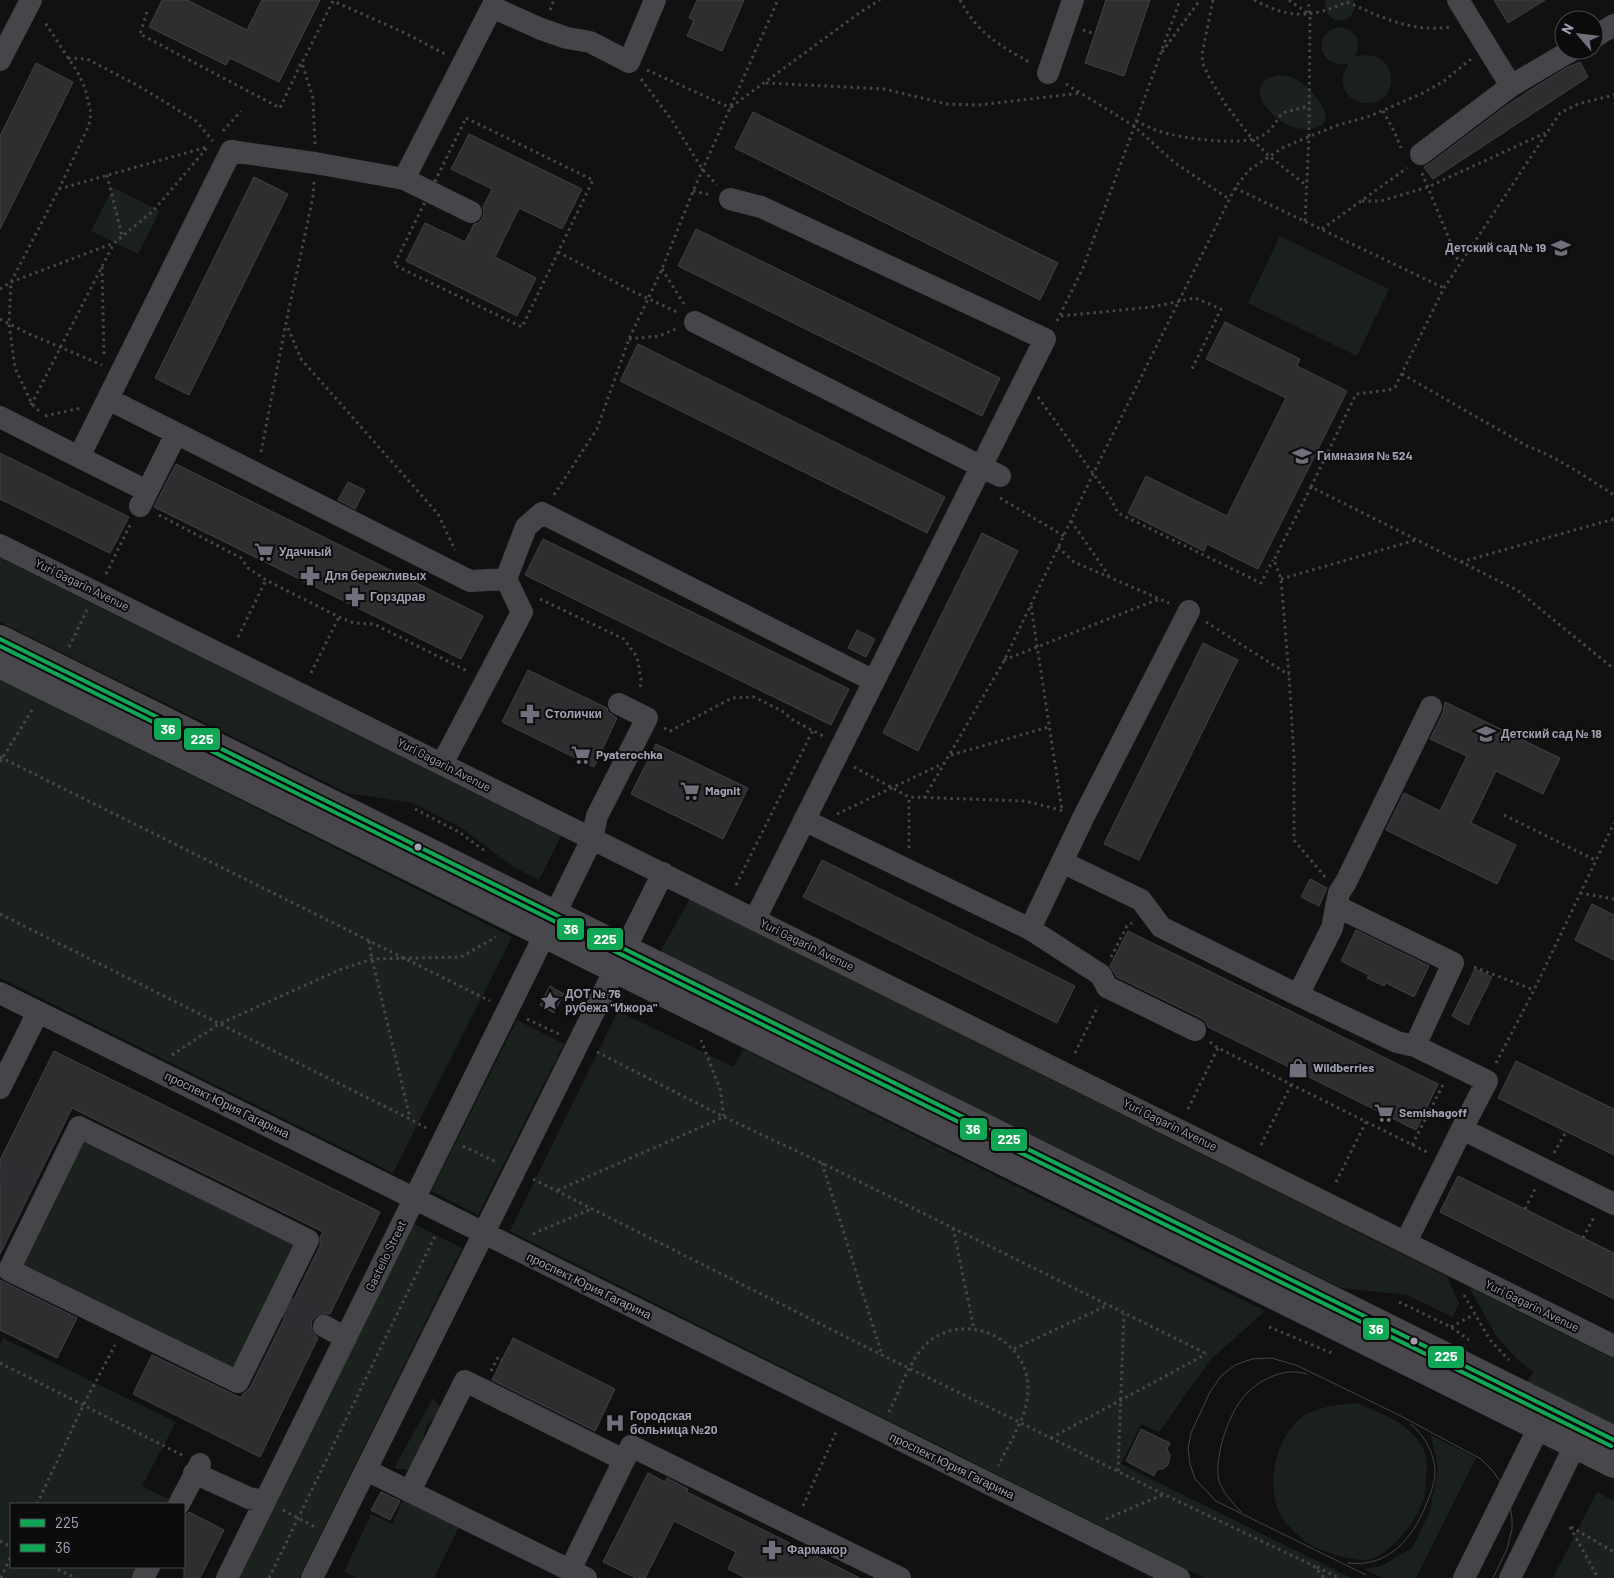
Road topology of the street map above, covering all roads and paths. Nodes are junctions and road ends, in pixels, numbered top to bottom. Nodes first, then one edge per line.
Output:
1 (333, 0) edge
2 (655, 0) edge
3 (778, 0) edge
4 (880, 0) edge
5 (1073, 0) edge
6 (1180, 0) edge
7 (1200, 0) edge
8 (1212, 0) edge
9 (1254, 0) edge
10 (1289, 0) edge
11 (1308, 0) edge
12 (1458, 0) edge
13 (490, 4) edge
14 (36, 9) edge
15 (146, 12) dead end
16 (1310, 15) junction
17 (1472, 23) junction
18 (1486, 45) junction
19 (1159, 57) junction
20 (68, 58) junction
21 (0, 60) edge
22 (1555, 60) edge
23 (629, 62) junction
24 (302, 63) junction
25 (463, 64) junction
26 (1048, 73) dead end
27 (766, 83) junction
28 (1511, 86) junction
29 (1081, 93) dead end
30 (1614, 95) edge
31 (1309, 106) junction
32 (731, 108) junction
33 (1383, 111) junction
34 (241, 112) dead end
35 (1136, 121) junction
36 (1134, 126) junction
37 (1547, 132) junction
38 (1309, 136) junction
39 (1253, 140) junction
40 (208, 147) junction
41 (222, 147) junction
42 (1269, 156) junction
43 (1414, 160) junction
44 (316, 163) junction
45 (703, 170) junction
46 (107, 175) junction
47 (404, 179) junction
48 (1307, 186) junction
49 (1428, 187) junction
50 (1235, 188) junction
51 (59, 189) junction
52 (430, 192) junction
53 (730, 199) dead end
54 (1230, 199) junction
55 (1362, 201) junction
56 (471, 212) dead end
57 (1305, 221) junction
58 (1322, 229) junction
59 (122, 236) junction
60 (114, 243) junction
61 (558, 252) junction
62 (1460, 263) junction
63 (102, 267) junction
64 (662, 269) junction
65 (11, 282) junction
66 (0, 288) edge
67 (1444, 288) junction
68 (648, 298) junction
69 (1179, 302) junction
70 (1060, 316) junction
71 (0, 319) edge
72 (695, 322) junction
73 (286, 323) junction
74 (9, 324) junction
75 (629, 339) junction
76 (1045, 339) junction
77 (60, 348) junction
78 (1191, 371) dead end
79 (1402, 374) junction
80 (1026, 378) junction
81 (108, 399) junction
82 (32, 404) junction
83 (43, 416) junction
84 (0, 417) edge
85 (49, 423) dead end
86 (20, 427) junction
87 (176, 434) junction
88 (79, 457) junction
89 (991, 471) junction
90 (256, 474) junction
91 (1093, 474) junction
92 (1311, 487) junction
93 (1614, 495) edge
94 (144, 498) junction
95 (542, 513) junction
96 (1614, 519) edge
97 (1071, 522) junction
98 (1064, 536) junction
99 (1417, 540) junction
100 (0, 545) edge
101 (1058, 547) junction
102 (1274, 560) junction
103 (1461, 562) junction
104 (107, 572) dead end
105 (1110, 577) junction
106 (506, 579) junction
107 (1281, 579) junction
108 (266, 580) junction
109 (470, 581) junction
110 (538, 598) dead end
111 (1160, 598) junction
112 (1031, 604) junction
113 (90, 605) dead end
114 (1189, 611) junction
115 (339, 617) junction
116 (238, 637) dead end
117 (0, 639) edge
118 (1038, 648) junction
119 (65, 654) dead end
120 (1004, 660) junction
121 (0, 664) edge
122 (1614, 669) edge
123 (311, 673) dead end
124 (1290, 675) junction
125 (486, 680) junction
126 (874, 681) junction
127 (37, 703) dead end
128 (1431, 708) dead end
129 (635, 712) junction
130 (1049, 726) junction
131 (813, 730) junction
132 (839, 751) junction
133 (950, 755) junction
134 (1, 759) edge
135 (945, 762) junction
136 (442, 764) junction
137 (891, 787) junction
138 (909, 796) junction
139 (924, 798) junction
140 (415, 809) dead end
141 (1062, 810) junction
142 (1504, 815) dead end
143 (1084, 816) junction
144 (810, 822) junction
145 (1613, 826) edge
146 (592, 838) junction
147 (488, 854) dead end
148 (1595, 860) junction
149 (1062, 862) junction
150 (908, 869) junction
151 (663, 873) junction
152 (736, 885) dead end
153 (1580, 893) junction
154 (1614, 899) edge
155 (1337, 900) junction
156 (1150, 912) junction
157 (0, 914) edge
158 (755, 919) junction
159 (550, 924) junction
160 (1030, 929) junction
161 (496, 937) dead end
162 (369, 940) junction
163 (372, 959) junction
164 (407, 959) junction
165 (620, 959) junction
166 (1453, 963) junction
167 (1104, 981) junction
168 (1534, 990) junction
169 (0, 993) edge
170 (1298, 995) junction
171 (490, 1000) dead end
172 (38, 1012) junction
173 (524, 1017) dead end
174 (219, 1024) junction
175 (1195, 1030) joint
176 (562, 1035) dead end
177 (701, 1040) dead end
178 (1415, 1046) junction
179 (1218, 1048) junction
180 (593, 1051) dead end
181 (1075, 1053) dead end
182 (1453, 1064) junction
183 (153, 1069) junction
184 (1487, 1081) junction
185 (1291, 1085) junction
186 (0, 1088) edge
187 (1188, 1109) dead end
188 (724, 1116) junction
189 (410, 1119) junction
190 (1366, 1122) junction
191 (426, 1128) dead end
192 (1462, 1129) junction
193 (1412, 1144) junction
194 (460, 1145) dead end
195 (1261, 1145) dead end
196 (1446, 1161) junction
197 (822, 1162) junction
198 (503, 1165) dead end
199 (530, 1178) dead end
200 (1336, 1182) dead end
201 (557, 1191) junction
202 (414, 1198) junction
203 (1614, 1204) edge
204 (592, 1209) junction
205 (953, 1228) junction
206 (484, 1233) junction
207 (436, 1234) dead end
208 (1406, 1242) junction
209 (512, 1247) junction
210 (1461, 1289) dead end
211 (1108, 1305) junction
212 (1124, 1314) junction
213 (1475, 1314) junction
214 (124, 1326) junction
215 (324, 1326) tunnel mouth
216 (1269, 1327) dead end
217 (1451, 1327) dead end
218 (974, 1329) junction
219 (346, 1338) junction
220 (1614, 1346) edge
221 (1014, 1350) junction
222 (882, 1355) junction
223 (1338, 1356) dead end
224 (0, 1363) edge
225 (1515, 1367) dead end
226 (910, 1368) junction
227 (1121, 1400) junction
228 (83, 1406) junction
229 (1543, 1417) junction
230 (1020, 1422) junction
231 (840, 1425) dead end
232 (880, 1430) junction
233 (1580, 1435) junction
234 (1051, 1438) junction
235 (1614, 1440) edge
236 (624, 1460) junction
237 (1614, 1464) edge
238 (197, 1469) junction
239 (366, 1470) junction
240 (1118, 1471) junction
241 (990, 1484) junction
242 (410, 1491) junction
243 (1163, 1494) junction
244 (37, 1503) edge
245 (180, 1503) edge
246 (270, 1504) junction
247 (299, 1518) junction
248 (794, 1526) junction
249 (316, 1527) dead end
250 (1082, 1530) junction
251 (1614, 1552) edge
252 (10, 1558) edge
253 (1314, 1566) junction
254 (54, 1568) edge
255 (578, 1574) edge
256 (1, 1578) edge
257 (76, 1578) edge
258 (227, 1578) edge
259 (269, 1578) edge
260 (312, 1578) edge
261 (900, 1578) edge
262 (1179, 1578) edge
263 (1324, 1578) edge
264 (1339, 1578) edge
265 (1464, 1578) edge
266 (1510, 1578) edge
267 (1598, 1578) edge

1 - 24 path
1 - 25 path
2 - 23 street
3 - 32 path
4 - 27 path
5 - 26 street
6 - 19 path
7 - 19 path
8 - 39 path
9 - 16 path
10 - 16 path
11 - 16 path
12 - 17 street
13 - 23 street
13 - 25 street
14 - 20 path
14 - 21 street
15 - 24 path
16 - 17 path
16 - 31 path
17 - 18 street
18 - 28 street
18 - 33 path
19 - 35 path
20 - 41 path
20 - 51 path
22 - 28 street
23 - 32 path
23 - 45 path
24 - 44 path
25 - 47 street
27 - 29 path
27 - 32 path
28 - 43 street
30 - 37 path
31 - 38 path
31 - 39 path
32 - 45 path
33 - 38 path
33 - 43 path
34 - 41 path
35 - 36 path
35 - 39 path
36 - 54 path
36 - 70 path
37 - 49 path
37 - 62 path
38 - 42 path
38 - 48 path
39 - 42 path
40 - 41 path
40 - 41 path
40 - 46 path
40 - 59 path
41 - 44 street
41 - 81 street
42 - 48 path
42 - 50 path
43 - 49 path
43 - 55 path
44 - 47 street
44 - 73 path
45 - 64 path
46 - 51 path
46 - 59 path
47 - 52 street
48 - 57 path
49 - 55 path
49 - 62 path
50 - 54 path
50 - 57 path
51 - 65 path
52 - 56 street
52 - 61 path
52 - 61 path
53 - 76 street
54 - 69 path
55 - 58 path
57 - 58 path
58 - 67 path
59 - 60 path
60 - 63 path
60 - 65 path
61 - 68 path
62 - 67 path
63 - 77 path
63 - 77 path
64 - 68 path
64 - 72 path
65 - 66 path
65 - 74 path
67 - 79 path
68 - 72 path
68 - 75 path
69 - 70 path
69 - 78 path
69 - 91 path
70 - 76 path
71 - 74 path
72 - 75 path
72 - 89 street
73 - 90 path
73 - 109 path
74 - 77 path
74 - 82 path
75 - 95 path
76 - 80 street
77 - 82 path
79 - 92 path
79 - 93 path
80 - 89 street
80 - 91 path
81 - 83 path
81 - 87 street
81 - 88 street
82 - 83 path
82 - 86 path
83 - 85 path
84 - 86 street
86 - 88 street
87 - 90 street
87 - 94 street
88 - 94 street
89 - 98 path
89 - 126 street
90 - 109 street
91 - 97 path
91 - 102 path
92 - 99 path
92 - 102 path
94 - 104 path
94 - 108 path
95 - 106 street
95 - 126 street
96 - 103 path
97 - 98 path
97 - 105 path
98 - 101 path
99 - 103 path
99 - 107 path
100 - 136 street, Yuri Gagarin Avenue
101 - 105 path
101 - 112 path
102 - 107 path
103 - 122 path
105 - 111 path
106 - 109 street
106 - 125 street
107 - 124 path
108 - 115 path
108 - 116 path
110 - 129 path
111 - 114 path
111 - 118 path
112 - 118 path
112 - 120 path
113 - 119 path
114 - 124 path
114 - 143 street
115 - 123 path
115 - 125 path
117 - 159 main road
118 - 120 path
118 - 130 path
120 - 133 path
121 - 159 main road
124 - 155 path
125 - 136 street
126 - 132 street
127 - 134 path
128 - 155 street
129 - 131 path
129 - 146 street
130 - 133 path
130 - 141 path
131 - 132 path
131 - 152 path
132 - 137 path
132 - 144 street
133 - 135 path
134 - 162 path
135 - 137 path
135 - 139 path
136 - 146 street, Yuri Gagarin Avenue
137 - 138 path
137 - 144 path
138 - 139 path
138 - 150 path
139 - 141 path
140 - 147 path
141 - 143 path
142 - 148 path
143 - 149 street
144 - 150 street
144 - 158 street
145 - 148 path
146 - 151 street, Yuri Gagarin Avenue
146 - 159 street
148 - 153 path
149 - 156 street
149 - 160 street
150 - 160 street
151 - 158 street, Yuri Gagarin Avenue
151 - 165 street
153 - 154 path
153 - 168 path
155 - 166 street
155 - 170 street
156 - 167 path
156 - 170 street
157 - 174 path
158 - 208 street, Yuri Gagarin Avenue
159 - 165 main road
159 - 202 street, Gastello Street
160 - 167 street
161 - 164 path
162 - 163 path
162 - 164 path
163 - 164 path
163 - 174 path
163 - 189 path
164 - 171 path
165 - 206 street
165 - 229 main road
166 - 168 path
166 - 178 street
167 - 175 street
167 - 181 path
168 - 184 path
169 - 172 street, проспект Юрия Гагарина
170 - 178 street
172 - 183 street, проспект Юрия Гагарина
172 - 186 street
173 - 176 path
174 - 183 path
174 - 189 path
175 - 179 path
177 - 188 path
178 - 182 street
179 - 185 path
179 - 187 path
180 - 188 path
182 - 184 street
182 - 193 path
183 - 202 street, проспект Юрия Гагарина
184 - 192 street
185 - 190 path
185 - 195 path
188 - 197 path
188 - 201 path
189 - 191 path
190 - 193 path
190 - 200 path
192 - 196 street
192 - 203 street
193 - 196 path
194 - 198 path
196 - 208 street
197 - 205 path
197 - 222 path
199 - 201 path
201 - 204 path
202 - 206 street, проспект Юрия Гагарина
202 - 219 street, Gastello Street
204 - 209 path
204 - 222 path
205 - 211 path
205 - 218 path
206 - 209 street, проспект Юрия Гагарина
206 - 239 street
207 - 247 path
208 - 220 street, Yuri Gagarin Avenue
209 - 232 street, проспект Юрия Гагарина
210 - 213 path
211 - 212 path
211 - 221 path
212 - 227 path
212 - 227 path
213 - 217 path
213 - 225 path
214 - 214 street
214 - 228 path
215 - 219 street
216 - 223 path
218 - 221 path
218 - 226 path
219 - 246 street, Gastello Street
221 - 230 path
222 - 226 path
224 - 228 path
226 - 230 path
226 - 232 path
227 - 234 path
227 - 240 path
228 - 238 path
228 - 244 path
229 - 233 main road
229 - 265 street
230 - 234 path
230 - 241 path
231 - 248 path
232 - 241 street, проспект Юрия Гагарина
233 - 235 main road
233 - 237 main road
233 - 266 street
234 - 240 path
236 - 242 street
236 - 248 street
236 - 255 street
238 - 245 street
238 - 246 street
239 - 242 street
239 - 260 street
240 - 243 path
241 - 250 street, проспект Юрия Гагарина
242 - 255 street
243 - 250 path
243 - 253 path
246 - 247 path
246 - 258 street, Gastello Street
247 - 249 path
247 - 259 path
248 - 261 street
250 - 262 street, проспект Юрия Гагарина
251 - 267 path
252 - 256 path
253 - 263 path
253 - 264 path
254 - 257 path

